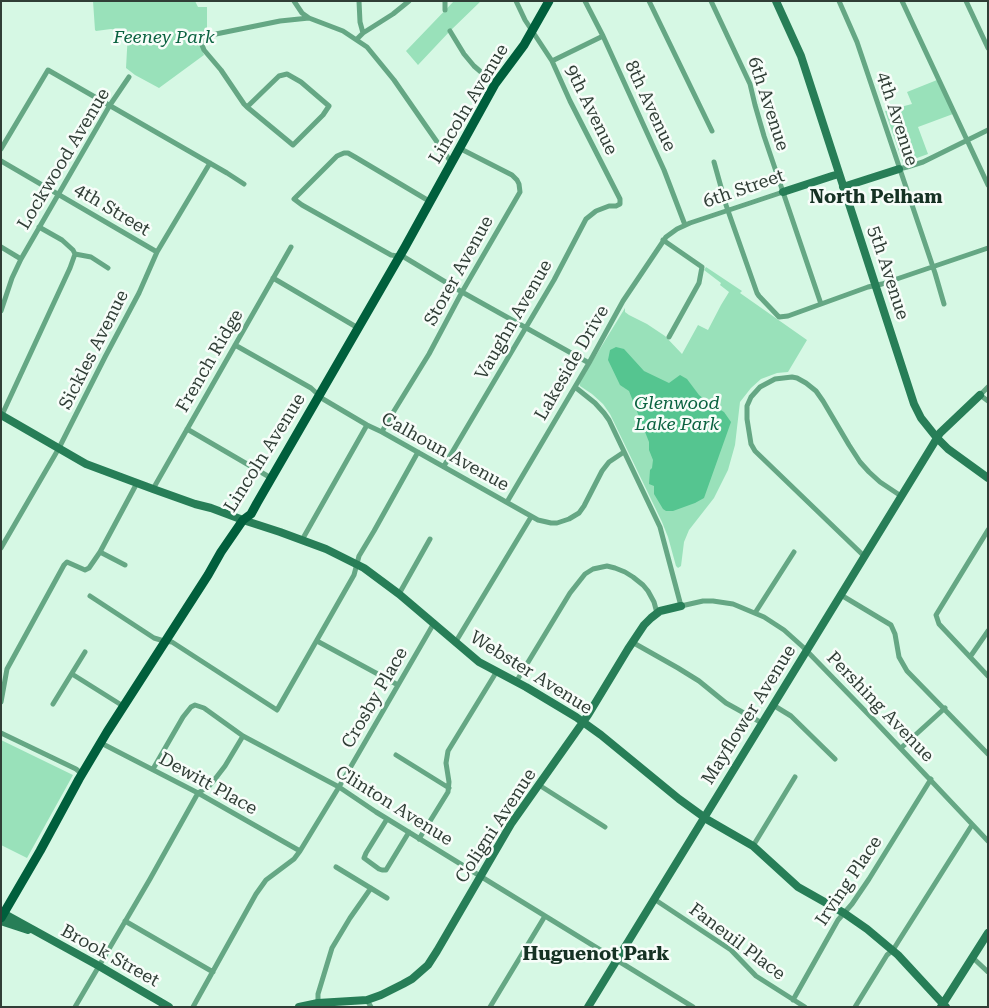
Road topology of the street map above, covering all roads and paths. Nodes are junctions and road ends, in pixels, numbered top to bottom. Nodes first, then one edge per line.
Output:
1 (294, 1) edge
2 (359, 1) edge
3 (409, 1) edge
4 (445, 1) edge
5 (516, 1) edge
6 (549, 1) edge
7 (585, 1) edge
8 (649, 1) edge
9 (711, 1) edge
10 (776, 1) edge
11 (840, 1) edge
12 (902, 1) edge
13 (966, 1) edge
14 (445, 10) dead end
15 (309, 18) junction
16 (450, 31) dead end
17 (533, 31) junction
18 (362, 33) junction
19 (603, 36) junction
20 (357, 39) junction
21 (988, 48) edge
22 (552, 62) junction
23 (128, 77) dead end
24 (495, 84) junction
25 (110, 105) junction
26 (248, 107) junction
27 (988, 130) edge
28 (712, 131) dead end
29 (968, 140) junction
30 (460, 148) junction
31 (1, 150) edge
32 (1, 161) edge
33 (451, 162) junction
34 (714, 162) dead end
35 (210, 163) junction
36 (899, 169) junction
37 (839, 174) junction
38 (244, 184) dead end
39 (988, 184) edge
40 (843, 187) junction
41 (783, 192) junction
42 (59, 195) junction
43 (430, 201) junction
44 (620, 204) joint
45 (728, 210) junction
46 (685, 225) junction
47 (39, 227) junction
48 (663, 240) junction
49 (1, 247) edge
50 (291, 247) dead end
51 (988, 248) edge
52 (157, 252) junction
53 (75, 254) junction
54 (399, 256) junction
55 (21, 259) junction
56 (933, 266) junction
57 (108, 268) dead end
58 (273, 278) junction
59 (876, 286) junction
60 (462, 292) junction
61 (821, 304) junction
62 (944, 304) dead end
63 (1, 311) edge
64 (526, 327) junction
65 (358, 328) junction
66 (669, 337) dead end
67 (235, 344) junction
68 (589, 363) junction
69 (575, 387) junction
70 (988, 387) edge
71 (980, 395) junction
72 (319, 396) junction
73 (988, 401) edge
74 (2, 416) edge
75 (368, 425) junction
76 (187, 429) junction
77 (382, 432) junction
78 (937, 438) junction
79 (59, 448) junction
80 (418, 452) junction
81 (624, 452) junction
82 (444, 466) junction
83 (271, 478) junction
84 (988, 478) edge
85 (137, 483) junction
86 (154, 489) junction
87 (901, 496) junction
88 (507, 502) junction
89 (531, 517) junction
90 (242, 520) junction
91 (988, 530) edge
92 (430, 539) dead end
93 (302, 540) junction
94 (1, 548) edge
95 (100, 552) junction
96 (794, 552) dead end
97 (864, 556) junction
98 (358, 564) junction
99 (125, 565) dead end
100 (399, 594) junction
101 (841, 595) junction
102 (90, 596) dead end
103 (682, 606) junction
104 (755, 613) junction
105 (657, 614) junction
106 (434, 624) junction
107 (988, 631) edge
108 (164, 641) junction
109 (317, 641) junction
110 (632, 642) junction
111 (455, 643) junction
112 (806, 650) junction
113 (85, 652) dead end
114 (970, 657) junction
115 (497, 671) junction
116 (72, 674) junction
117 (988, 676) edge
118 (516, 682) junction
119 (398, 685) junction
120 (1, 702) edge
121 (53, 704) dead end
122 (773, 705) junction
123 (123, 706) junction
124 (945, 708) junction
125 (583, 722) junction
126 (762, 723) junction
127 (1, 733) edge
128 (243, 736) junction
129 (101, 743) junction
130 (901, 748) junction
131 (988, 754) edge
132 (396, 755) dead end
133 (835, 759) dead end
134 (153, 769) junction
135 (82, 774) junction
136 (795, 777) dead end
137 (930, 779) junction
138 (539, 785) junction
139 (340, 788) junction
140 (449, 788) junction
141 (198, 793) junction
142 (704, 817) junction
143 (386, 819) junction
144 (972, 825) junction
145 (605, 827) dead end
146 (409, 832) junction
147 (419, 839) junction
148 (988, 841) edge
149 (752, 846) junction
150 (300, 852) junction
151 (336, 867) dead end
152 (480, 876) junction
153 (371, 888) junction
154 (388, 898) dead end
155 (654, 899) junction
156 (844, 913) junction
157 (2, 916) edge
158 (545, 916) junction
159 (125, 922) junction
160 (988, 933) edge
161 (893, 950) junction
162 (972, 957) junction
163 (616, 959) junction
164 (99, 966) junction
165 (213, 972) junction
166 (988, 972) edge
167 (793, 1000) junction
168 (318, 1003) junction
169 (369, 1003) edge
170 (943, 1006) edge
171 (75, 1007) edge
172 (169, 1007) edge
173 (193, 1007) edge
174 (299, 1007) edge
175 (490, 1007) edge
176 (588, 1007) edge
177 (694, 1007) edge
178 (805, 1007) edge
179 (856, 1007) edge

1 - 15 street
2 - 18 street
3 - 18 street
4 - 14 street
5 - 17 street, 9th Avenue
6 - 17 main road, Lincoln Avenue
7 - 19 street, 8th Avenue
8 - 28 street
9 - 41 street, 6th Avenue
10 - 37 street, 5th Avenue
11 - 36 street, 4th Avenue
12 - 29 street
13 - 21 street
15 - 20 street
15 - 26 street
16 - 24 street
17 - 22 street, 9th Avenue
17 - 24 main road, Lincoln Avenue
18 - 20 street
19 - 22 street
19 - 46 street, 8th Avenue
20 - 33 street
22 - 44 street, 9th Avenue
23 - 25 street, Lockwood Avenue
24 - 30 main road, Lincoln Avenue
25 - 31 street
25 - 35 street
25 - 42 street, Lockwood Avenue
26 - 26 street
27 - 29 street
29 - 36 street
29 - 39 street
30 - 33 main road, Lincoln Avenue
30 - 60 street, Storer Avenue
32 - 42 street, 4th Street
33 - 43 main road, Lincoln Avenue
34 - 45 street
35 - 38 street
35 - 52 street, Sickles Avenue
36 - 40 street
36 - 56 street, 4th Avenue
37 - 40 street, 5th Avenue
37 - 41 street, 6th Street
40 - 59 street, 5th Avenue
41 - 45 street, 6th Street
41 - 61 street, 6th Avenue
42 - 47 street, Lockwood Avenue
42 - 52 street, 4th Street
43 - 54 main road, Lincoln Avenue
43 - 54 street
44 - 64 street, Vaughn Avenue
45 - 46 street, 6th Street
45 - 61 street
46 - 48 street, 6th Street
47 - 53 street
47 - 55 street, Lockwood Avenue
48 - 66 street
48 - 68 street, Lakeside Drive
49 - 55 street
50 - 58 street, French Ridge
51 - 56 street
52 - 79 street, Sickles Avenue
53 - 57 street
53 - 74 street
54 - 60 street
54 - 65 main road, Lincoln Avenue
55 - 63 street, Lockwood Avenue
56 - 59 street
56 - 62 street, 4th Avenue
58 - 65 street
58 - 67 street, French Ridge
59 - 61 street
59 - 78 street, 5th Avenue
60 - 64 street
60 - 77 street, Storer Avenue
64 - 68 street
64 - 82 street, Vaughn Avenue
65 - 72 main road, Lincoln Avenue
67 - 72 street, Calhoun Avenue
67 - 76 street, French Ridge
68 - 69 street, Lakeside Drive
69 - 81 street
69 - 88 street, Lakeside Drive
70 - 71 street
71 - 73 street
71 - 78 street, Mayflower Avenue
72 - 75 street, Calhoun Avenue
72 - 83 main road, Lincoln Avenue
74 - 79 street, Webster Avenue
75 - 77 street, Calhoun Avenue
75 - 93 street
76 - 83 street
76 - 86 street, French Ridge
77 - 80 street, Calhoun Avenue
78 - 84 street, 5th Avenue
78 - 87 street, Mayflower Avenue
79 - 85 street, Webster Avenue
79 - 94 street, Sickles Avenue
80 - 82 street, Calhoun Avenue
80 - 98 street
81 - 89 street, Calhoun Avenue
81 - 103 street
82 - 88 street, Calhoun Avenue
83 - 90 main road, Lincoln Avenue
85 - 86 street, Webster Avenue
85 - 95 street
86 - 90 street, Webster Avenue
87 - 97 street, Mayflower Avenue
87 - 97 street
88 - 89 street, Calhoun Avenue
89 - 111 street
90 - 93 street, Webster Avenue
90 - 108 main road, Lincoln Avenue
91 - 114 street
92 - 100 street
93 - 98 street, Webster Avenue
95 - 99 street
95 - 120 street
96 - 104 street
97 - 101 street, Mayflower Avenue
98 - 100 street, Webster Avenue
98 - 109 street
100 - 106 street, Webster Avenue
101 - 112 street, Mayflower Avenue
101 - 124 street
102 - 108 street
103 - 104 street, Pershing Avenue
103 - 105 street, Coligni Avenue
104 - 112 street, Pershing Avenue
105 - 110 street, Coligni Avenue
105 - 118 street
106 - 111 street, Webster Avenue
106 - 119 street, Crosby Place
107 - 114 street
108 - 109 street
108 - 123 main road, Lincoln Avenue
109 - 119 street
110 - 125 street, Coligni Avenue
110 - 126 street
111 - 115 street, Webster Avenue
112 - 122 street, Mayflower Avenue
112 - 130 street, Pershing Avenue
113 - 116 street
114 - 117 street
115 - 118 street, Webster Avenue
115 - 140 street
116 - 121 street
116 - 123 street
118 - 125 street, Webster Avenue
119 - 139 street, Crosby Place
122 - 126 street, Mayflower Avenue
122 - 133 street
123 - 129 main road, Lincoln Avenue
124 - 130 street
124 - 131 street
125 - 138 street, Coligni Avenue
125 - 142 street, Webster Avenue
126 - 142 street, Mayflower Avenue
127 - 135 street
128 - 134 street, Clinton Avenue
128 - 139 street, Clinton Avenue
128 - 141 street
129 - 134 street, Dewitt Place
129 - 135 main road, Lincoln Avenue
130 - 137 street, Pershing Avenue
132 - 140 street
134 - 141 street, Dewitt Place
135 - 157 main road, Lincoln Avenue
136 - 149 street
137 - 144 street, Pershing Avenue
137 - 156 street, Irving Place
138 - 145 street
138 - 152 street, Coligni Avenue
139 - 143 street, Clinton Avenue
139 - 150 street, Crosby Place
140 - 147 street
141 - 150 street, Dewitt Place
141 - 159 street
142 - 149 street, Webster Avenue
142 - 155 street, Mayflower Avenue
143 - 146 street, Clinton Avenue
143 - 146 street
144 - 148 street, Pershing Avenue
144 - 161 street
146 - 147 street, Clinton Avenue
147 - 152 street, Clinton Avenue
149 - 156 street, Webster Avenue
150 - 165 street, Crosby Place
151 - 153 street
152 - 158 street, Clinton Avenue
152 - 169 street, Coligni Avenue
153 - 154 street
153 - 168 street
155 - 163 street, Mayflower Avenue
155 - 167 street, Faneuil Place
156 - 161 street, Webster Avenue
156 - 167 street, Irving Place
157 - 164 street, Brook Street
158 - 163 street, Clinton Avenue
158 - 175 street
159 - 164 street
159 - 165 street
160 - 162 street
161 - 170 street, Webster Avenue
161 - 179 street
162 - 166 street
162 - 170 street
163 - 176 street, Mayflower Avenue
163 - 177 street, Clinton Avenue
164 - 171 street
164 - 172 street, Brook Street
165 - 173 street, Crosby Place
167 - 178 street, Faneuil Place
168 - 169 street, Coligni Avenue
168 - 174 street, Coligni Avenue

